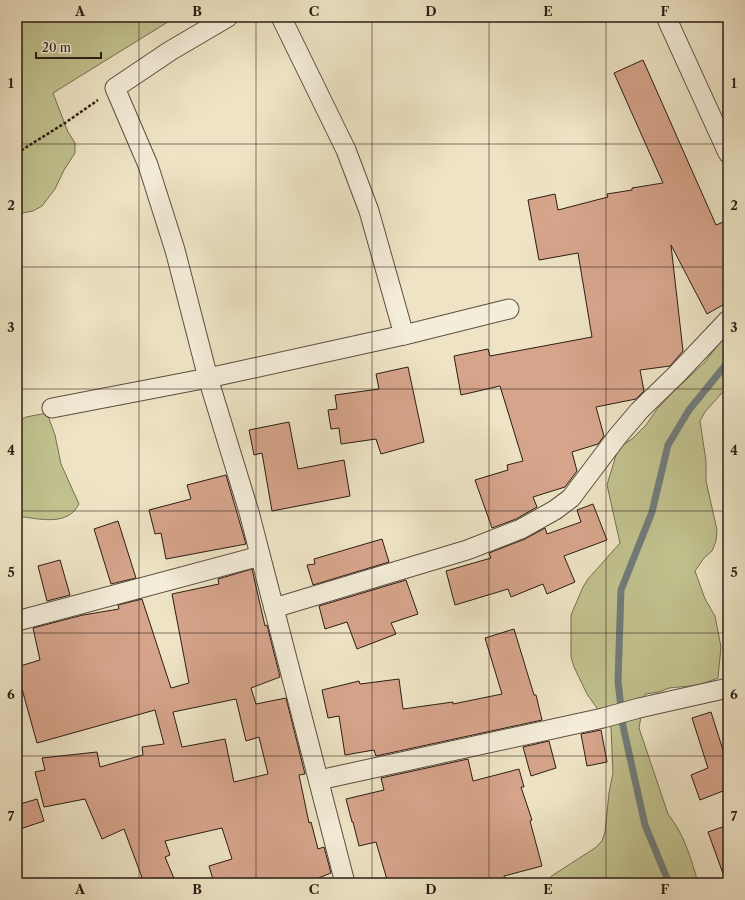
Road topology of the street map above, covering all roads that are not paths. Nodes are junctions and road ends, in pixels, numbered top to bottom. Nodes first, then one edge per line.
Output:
1 (228, 17) edge
2 (281, 17) edge
3 (666, 17) edge
4 (728, 153) edge
5 (510, 309) dead end
6 (728, 320) edge
7 (404, 335) junction
8 (208, 378) junction
9 (52, 408) dead end
10 (260, 556) junction
11 (274, 608) junction
12 (17, 621) edge
13 (728, 688) edge
14 (319, 780) junction
15 (345, 883) edge

1 - 8 street
2 - 7 street
3 - 4 street
5 - 7 street
6 - 11 street
7 - 8 street
8 - 9 street
8 - 10 street
10 - 11 street
10 - 12 street
11 - 14 street
13 - 14 street
14 - 15 street

